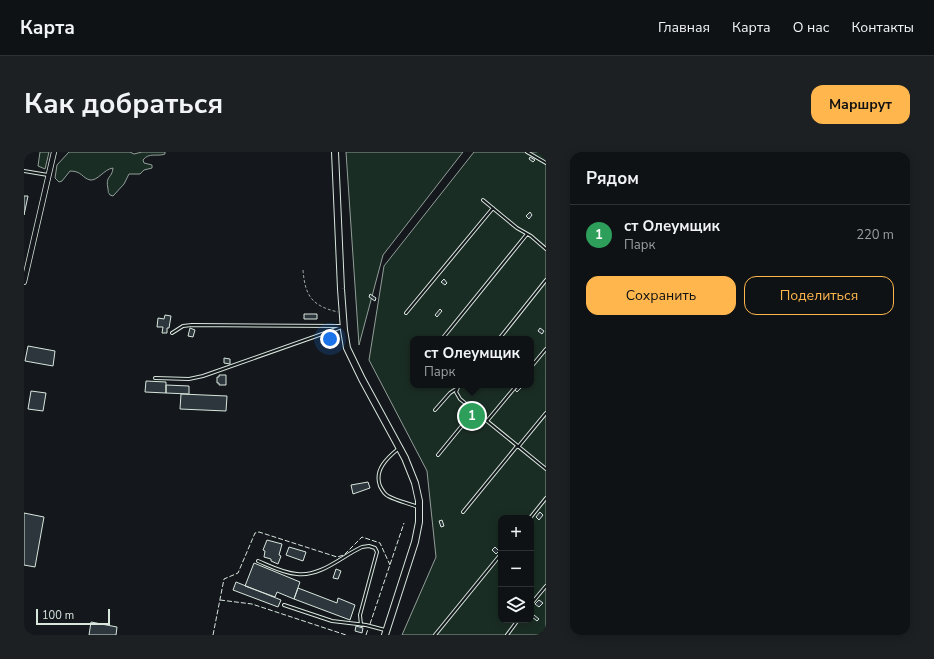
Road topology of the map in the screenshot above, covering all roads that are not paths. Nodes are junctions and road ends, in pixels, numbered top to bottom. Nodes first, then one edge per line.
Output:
1 (54, 152) edge
2 (335, 152) edge
3 (527, 152) edge
4 (546, 163) edge
5 (24, 171) edge
6 (48, 176) junction
7 (483, 200) dead end
8 (493, 208) junction
9 (527, 234) junction
10 (546, 249) edge
11 (546, 280) edge
12 (24, 282) edge
13 (406, 313) dead end
14 (344, 326) junction
15 (172, 333) dead end
16 (444, 336) edge
17 (501, 336) edge
18 (546, 349) edge
19 (534, 363) edge
20 (155, 378) dead end
21 (514, 388) edge
22 (456, 390) joint
23 (435, 410) dead end
24 (474, 410) junction
25 (546, 412) edge
26 (487, 421) junction
27 (518, 446) junction
28 (399, 447) junction
29 (438, 455) dead end
30 (546, 469) edge
31 (546, 498) edge
32 (419, 507) junction
33 (463, 512) dead end
34 (532, 515) edge
35 (498, 558) edge
36 (258, 561) dead end
37 (546, 586) edge
38 (534, 600) edge
39 (284, 605) dead end
40 (516, 623) edge
41 (361, 625) junction
42 (385, 633) edge
43 (435, 635) edge
44 (506, 635) edge

1 - 6 street
2 - 14 street
3 - 4 lane
5 - 6 lane
6 - 12 street
7 - 8 lane
8 - 9 lane
8 - 13 lane
9 - 10 lane
9 - 16 lane
11 - 17 lane
14 - 15 lane
14 - 20 lane
14 - 28 street
18 - 19 lane
21 - 26 lane
22 - 23 lane
22 - 24 lane
24 - 26 lane
24 - 29 lane
25 - 27 lane
26 - 27 lane
27 - 30 lane
27 - 33 lane
28 - 32 street
28 - 32 lane
31 - 34 lane
32 - 42 street
35 - 43 lane
36 - 41 lane
37 - 38 lane
39 - 41 lane
40 - 44 lane
41 - 42 lane

